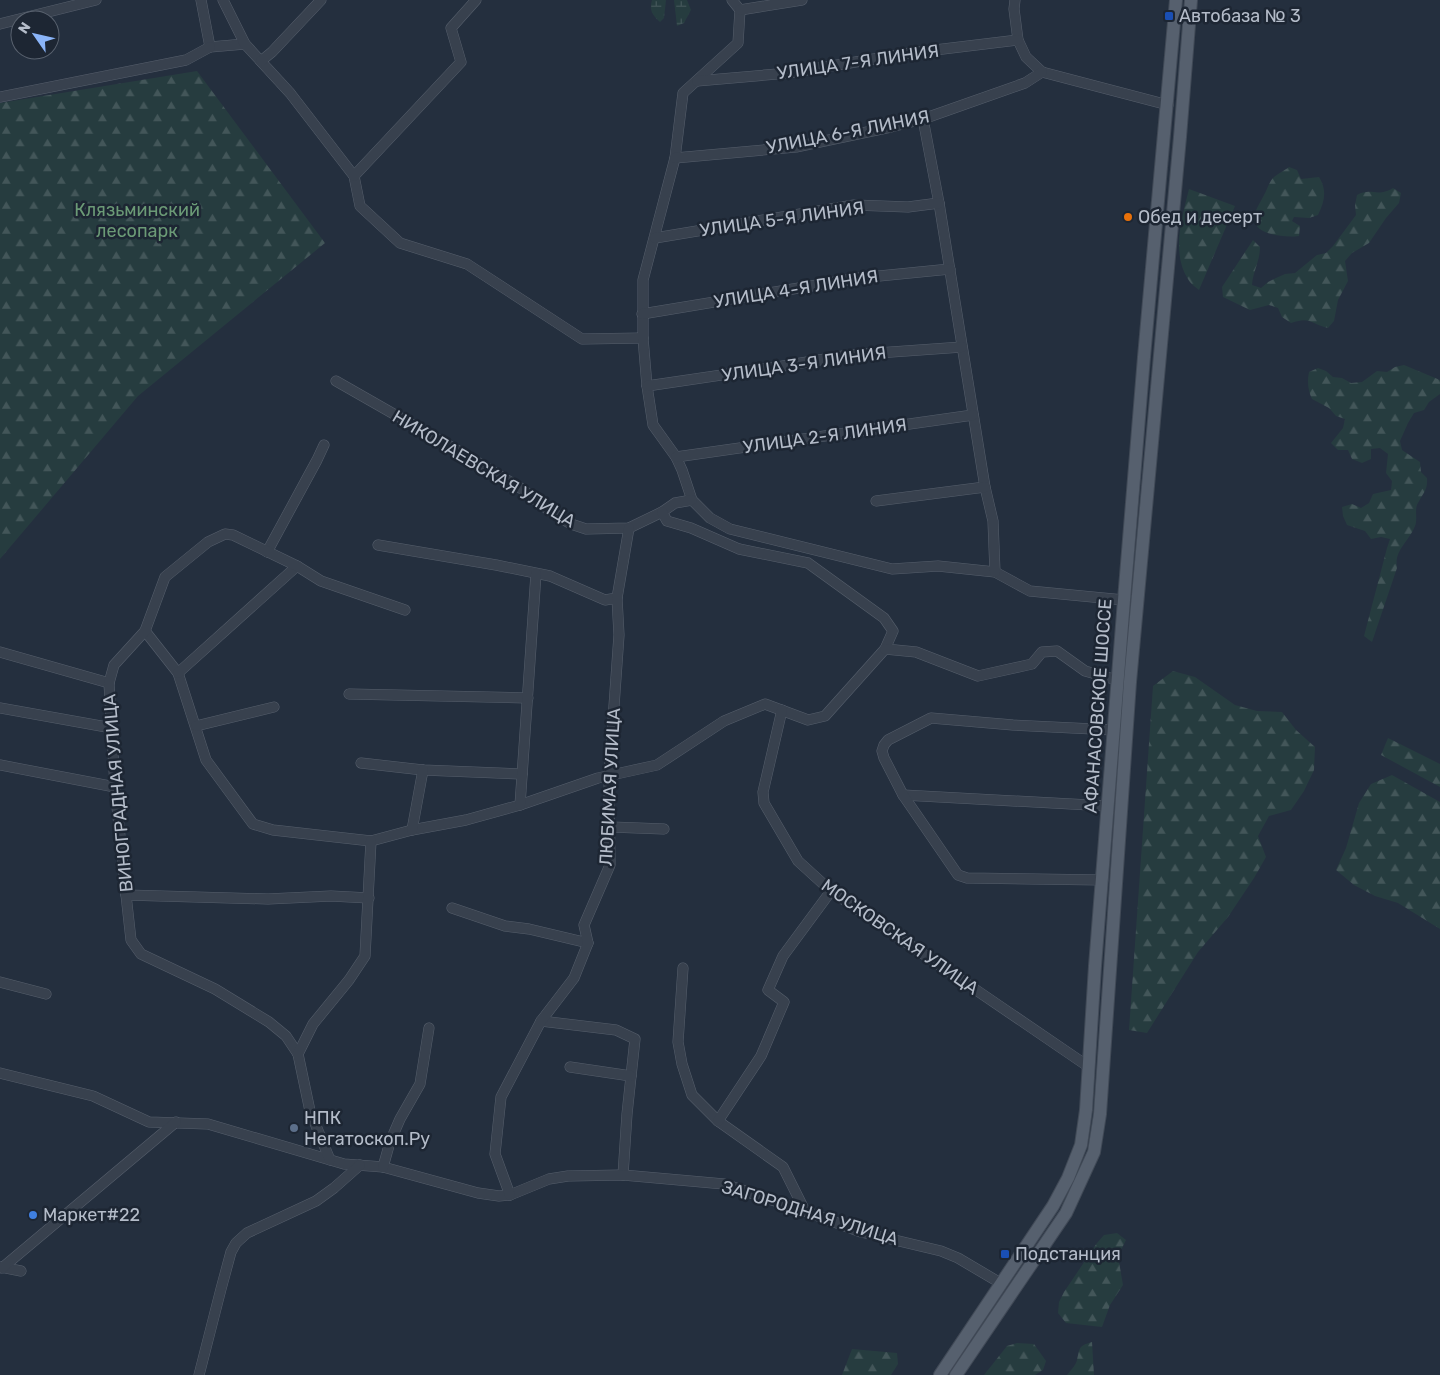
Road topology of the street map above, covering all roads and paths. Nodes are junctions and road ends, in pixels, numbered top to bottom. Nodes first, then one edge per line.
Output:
1 (96, 0) edge
2 (200, 0) edge
3 (224, 0) edge
4 (321, 0) edge
5 (476, 0) edge
6 (732, 0) edge
7 (802, 0) edge
8 (1015, 0) edge
9 (1176, 0) edge
10 (1191, 0) edge
11 (740, 10) junction
12 (0, 24) edge
13 (1018, 40) junction
14 (245, 44) junction
15 (210, 47) junction
16 (261, 60) junction
17 (1042, 72) junction
18 (697, 81) junction
19 (0, 97) edge
20 (1168, 104) junction
21 (923, 119) junction
22 (675, 158) junction
23 (354, 176) junction
24 (940, 203) junction
25 (655, 238) junction
26 (950, 269) junction
27 (642, 314) junction
28 (643, 338) junction
29 (962, 346) junction
30 (336, 381) dead end
31 (647, 386) junction
32 (973, 415) junction
33 (324, 445) dead end
34 (676, 457) junction
35 (985, 487) junction
36 (692, 500) junction
37 (876, 502) dead end
38 (662, 512) junction
39 (629, 528) junction
40 (378, 545) dead end
41 (267, 552) junction
42 (297, 566) junction
43 (994, 572) junction
44 (536, 574) junction
45 (617, 598) junction
46 (1124, 600) junction
47 (405, 610) dead end
48 (145, 632) junction
49 (886, 649) junction
50 (0, 652) edge
51 (178, 673) junction
52 (1117, 680) junction
53 (109, 683) junction
54 (349, 694) dead end
55 (528, 698) junction
56 (0, 708) edge
57 (274, 708) dead end
58 (782, 710) junction
59 (196, 726) junction
60 (112, 728) junction
61 (1114, 730) junction
62 (361, 763) dead end
63 (0, 765) edge
64 (423, 770) junction
65 (522, 774) junction
66 (609, 777) junction
67 (116, 787) junction
68 (903, 795) junction
69 (520, 805) junction
70 (1108, 806) junction
71 (611, 827) junction
72 (664, 829) dead end
73 (412, 830) junction
74 (371, 841) junction
75 (1103, 880) junction
76 (831, 891) junction
77 (126, 895) junction
78 (369, 898) junction
79 (452, 908) dead end
80 (588, 943) junction
81 (683, 968) dead end
82 (0, 982) edge
83 (46, 994) dead end
84 (541, 1021) junction
85 (429, 1028) dead end
86 (298, 1054) junction
87 (570, 1067) dead end
88 (1089, 1067) junction
89 (0, 1073) edge
90 (631, 1076) junction
91 (718, 1121) junction
92 (176, 1122) junction
93 (330, 1160) junction
94 (360, 1165) junction
95 (383, 1167) junction
96 (623, 1174) junction
97 (510, 1194) junction
98 (806, 1211) junction
99 (1, 1267) edge
100 (21, 1271) dead end
101 (1002, 1284) junction
102 (199, 1375) edge
103 (940, 1375) edge
104 (956, 1375) edge

1 - 12 street
2 - 15 street
3 - 14 street
4 - 16 street
5 - 23 street
6 - 11 street
7 - 11 street
8 - 13 street
9 - 20 main road, АФАНАСОВСКОЕ ШОССЕ
10 - 104 main road, АФАНАСОВСКОЕ ШОССЕ
11 - 18 street
13 - 17 street
13 - 18 street, УЛИЦА 7-Я ЛИНИЯ
14 - 15 street
14 - 16 street
15 - 19 street
16 - 23 street
17 - 20 street
17 - 21 street, УЛИЦА 6-Я ЛИНИЯ
18 - 22 street
20 - 46 main road, АФАНАСОВСКОЕ ШОССЕ
21 - 22 street, УЛИЦА 6-Я ЛИНИЯ
21 - 24 street
22 - 25 street
23 - 28 street
24 - 25 street, УЛИЦА 5-Я ЛИНИЯ
24 - 26 street
25 - 27 street
26 - 27 street, УЛИЦА 4-Я ЛИНИЯ
26 - 29 street
27 - 28 street
28 - 31 street
29 - 31 street, УЛИЦА 3-Я ЛИНИЯ
29 - 32 street
30 - 39 street, НИКОЛАЕВСКАЯ УЛИЦА
31 - 34 street
32 - 34 street, УЛИЦА 2-Я ЛИНИЯ
32 - 35 street
33 - 41 street
34 - 36 street
35 - 37 street
35 - 43 street
36 - 38 street, НИКОЛАЕВСКАЯ УЛИЦА
36 - 43 street
38 - 39 street, НИКОЛАЕВСКАЯ УЛИЦА
38 - 49 street
39 - 45 street, ЛЮБИМАЯ УЛИЦА
40 - 44 street
41 - 42 street, ВИНОГРАДНАЯ УЛИЦА
41 - 48 street, ВИНОГРАДНАЯ УЛИЦА
42 - 47 street, ВИНОГРАДНАЯ УЛИЦА
42 - 51 street
43 - 46 street
44 - 45 street
44 - 55 street
45 - 66 street, ЛЮБИМАЯ УЛИЦА
46 - 52 main road, АФАНАСОВСКОЕ ШОССЕ
48 - 51 street
48 - 53 street, ВИНОГРАДНАЯ УЛИЦА
49 - 52 street
49 - 58 street
50 - 53 street
51 - 59 street
52 - 61 main road, АФАНАСОВСКОЕ ШОССЕ
53 - 60 street, ВИНОГРАДНАЯ УЛИЦА
54 - 55 street
55 - 65 street
56 - 60 street
57 - 59 street
58 - 66 street
58 - 76 street, МОСКОВСКАЯ УЛИЦА
59 - 74 street
60 - 67 street, ВИНОГРАДНАЯ УЛИЦА
61 - 68 street
61 - 70 main road, АФАНАСОВСКОЕ ШОССЕ
62 - 64 street
63 - 67 street
64 - 65 street
64 - 73 street
65 - 69 street
66 - 69 street
66 - 71 street, ЛЮБИМАЯ УЛИЦА
67 - 77 street, ВИНОГРАДНАЯ УЛИЦА
68 - 70 street
68 - 75 street
69 - 73 street
70 - 75 main road, АФАНАСОВСКОЕ ШОССЕ
71 - 72 street
71 - 80 street, ЛЮБИМАЯ УЛИЦА
73 - 74 street
74 - 78 street
75 - 88 main road, АФАНАСОВСКОЕ ШОССЕ
76 - 88 street, МОСКОВСКАЯ УЛИЦА
76 - 91 street
77 - 78 street
77 - 86 street, ВИНОГРАДНАЯ УЛИЦА
78 - 86 street
79 - 80 street
80 - 84 street, ЛЮБИМАЯ УЛИЦА
81 - 91 street
82 - 83 street
84 - 90 street
84 - 97 street, ЛЮБИМАЯ УЛИЦА
85 - 95 street
86 - 93 street
87 - 90 street
88 - 101 main road, АФАНАСОВСКОЕ ШОССЕ
89 - 92 street, ЗАГОРОДНАЯ УЛИЦА
90 - 96 street
91 - 98 street
92 - 93 street, ЗАГОРОДНАЯ УЛИЦА
92 - 99 street
93 - 94 street, ЗАГОРОДНАЯ УЛИЦА
94 - 95 street, ЗАГОРОДНАЯ УЛИЦА
94 - 102 street
95 - 97 street, ЗАГОРОДНАЯ УЛИЦА
96 - 97 street, ЗАГОРОДНАЯ УЛИЦА
96 - 98 street, ЗАГОРОДНАЯ УЛИЦА
98 - 101 street, ЗАГОРОДНАЯ УЛИЦА
99 - 100 street
101 - 103 main road, АФАНАСОВСКОЕ ШОССЕ

